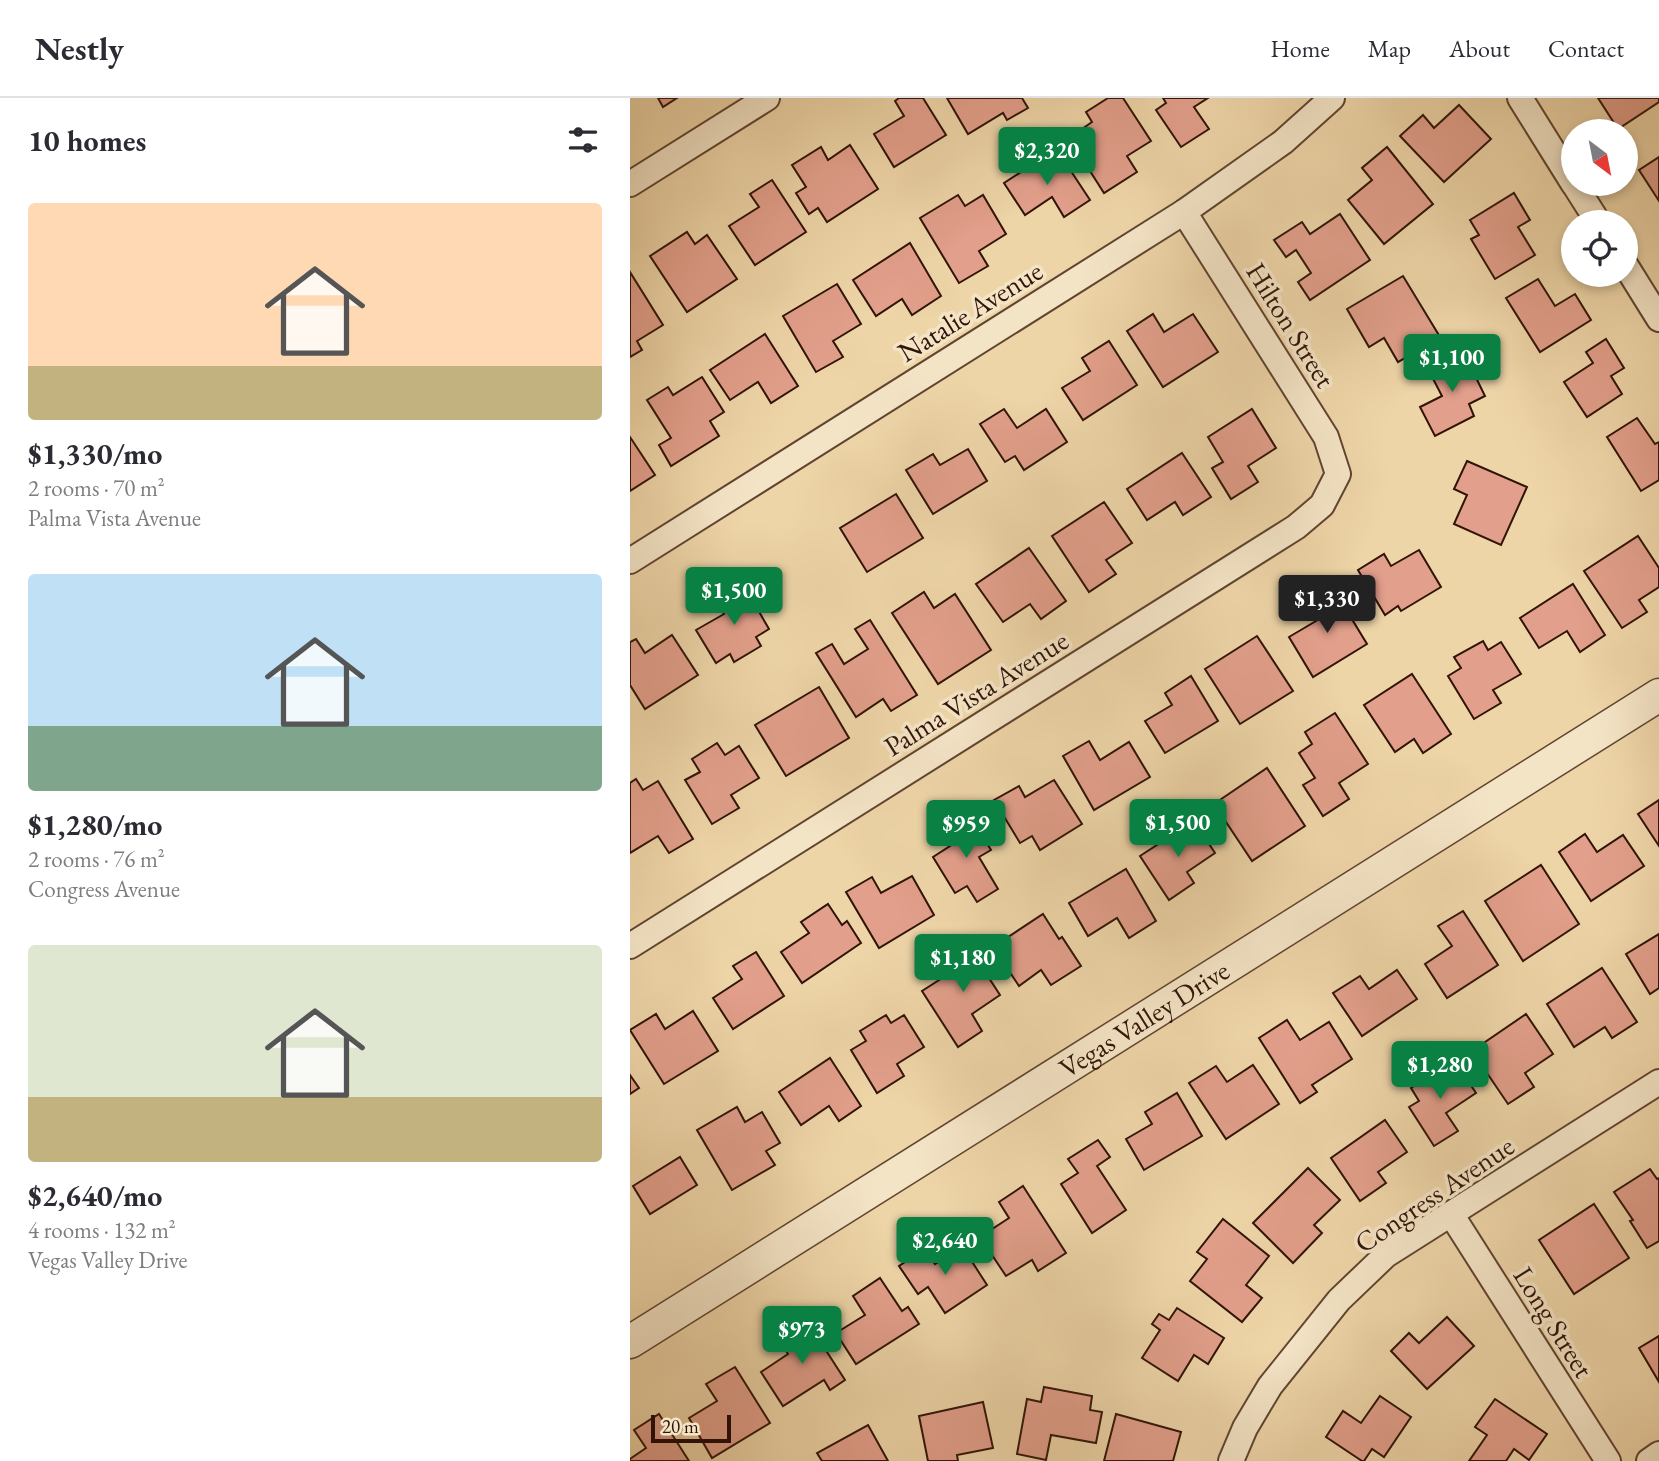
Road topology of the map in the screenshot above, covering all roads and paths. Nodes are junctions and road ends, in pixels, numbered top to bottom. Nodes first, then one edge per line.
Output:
1 (767, 98) edge
2 (1332, 98) edge
3 (1520, 98) edge
4 (1561, 163) edge
5 (630, 184) edge
6 (1184, 212) junction
7 (1638, 282) edge
8 (1656, 305) edge
9 (1338, 474) joint
10 (630, 561) edge
11 (1659, 695) edge
12 (630, 946) edge
13 (1659, 1082) edge
14 (1451, 1214) junction
15 (630, 1342) edge
16 (1659, 1454) edge
17 (1231, 1461) edge
18 (1608, 1461) edge
19 (1649, 1461) edge

1 - 5 street
2 - 6 street, Natalie Avenue
3 - 4 street
6 - 9 street, Hilton Street
6 - 10 street, Natalie Avenue
7 - 8 street
9 - 12 street, Palma Vista Avenue
11 - 15 street, Vegas Valley Drive
13 - 14 street, Congress Avenue
14 - 17 street, Congress Avenue
14 - 18 street, Long Street
16 - 19 street

